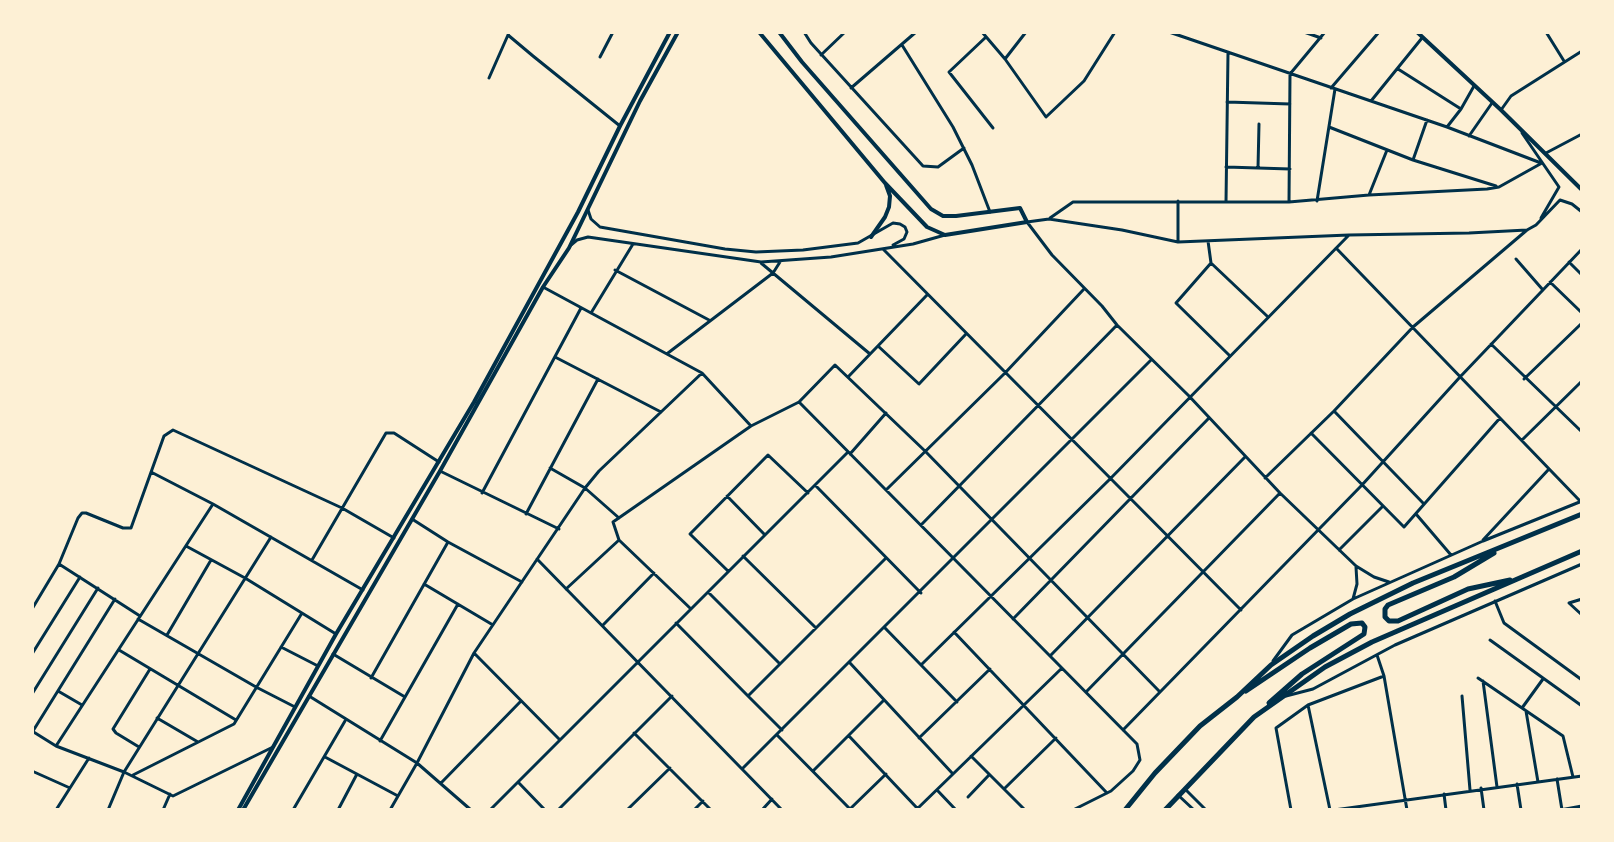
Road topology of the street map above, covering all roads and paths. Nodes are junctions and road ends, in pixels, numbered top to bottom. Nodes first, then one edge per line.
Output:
1 (670, 32) edge
2 (678, 32) edge
3 (759, 32) edge
4 (779, 32) edge
5 (804, 32) edge
6 (845, 32) edge
7 (916, 32) edge
8 (982, 32) edge
9 (1026, 32) edge
10 (1169, 32) edge
11 (1304, 32) edge
12 (1325, 32) edge
13 (1379, 32) edge
14 (1417, 32) edge
15 (1546, 32) edge
16 (611, 33) edge
17 (508, 34) edge
18 (1112, 34) edge
19 (986, 37) junction
20 (1321, 38) junction
21 (1422, 38) junction
22 (902, 45) junction
23 (1582, 51) edge
24 (1228, 53) junction
25 (821, 55) junction
26 (600, 57) dead end
27 (1004, 59) junction
28 (1564, 61) junction
29 (1398, 69) junction
30 (1290, 74) junction
31 (489, 78) dead end
32 (1474, 86) junction
33 (851, 88) junction
34 (1333, 88) junction
35 (1371, 101) junction
36 (1227, 102) junction
37 (1492, 103) junction
38 (1290, 104) junction
39 (1461, 109) junction
40 (1501, 110) junction
41 (1427, 120) junction
42 (1259, 124) dead end
43 (620, 126) junction
44 (1447, 127) junction
45 (994, 128) dead end
46 (1329, 128) junction
47 (1520, 128) junction
48 (1582, 134) edge
49 (1468, 136) junction
50 (964, 148) junction
51 (1387, 150) junction
52 (1546, 153) junction
53 (1413, 160) junction
54 (1542, 163) junction
55 (1226, 167) junction
56 (1258, 168) junction
57 (1290, 168) junction
58 (885, 183) junction
59 (1579, 185) edge
60 (1499, 187) junction
61 (1582, 190) edge
62 (1370, 195) junction
63 (1178, 201) junction
64 (1317, 201) junction
65 (1226, 202) junction
66 (1289, 202) junction
67 (588, 204) junction
68 (990, 212) junction
69 (1582, 212) edge
70 (1049, 219) junction
71 (1027, 222) junction
72 (1536, 225) junction
73 (1527, 230) junction
74 (945, 235) junction
75 (1349, 235) junction
76 (871, 237) junction
77 (1208, 241) junction
78 (1178, 242) junction
79 (633, 244) junction
80 (569, 248) junction
81 (1336, 248) junction
82 (883, 249) junction
83 (1582, 249) edge
84 (1516, 259) dead end
85 (761, 262) junction
86 (780, 262) junction
87 (1569, 262) junction
88 (1211, 263) junction
89 (615, 270) junction
90 (773, 273) junction
91 (1582, 275) edge
92 (1550, 282) junction
93 (543, 287) junction
94 (1084, 289) junction
95 (1543, 290) junction
96 (927, 295) junction
97 (581, 308) junction
98 (590, 313) junction
99 (1582, 313) edge
100 (1267, 316) junction
101 (710, 320) junction
102 (1582, 322) edge
103 (1116, 325) junction
104 (1414, 328) junction
105 (966, 334) junction
106 (1491, 344) junction
107 (878, 346) junction
108 (668, 353) junction
109 (870, 354) junction
110 (1229, 355) junction
111 (555, 357) junction
112 (1151, 360) junction
113 (702, 373) junction
114 (1005, 373) junction
115 (1460, 376) junction
116 (848, 377) junction
117 (1524, 379) junction
118 (598, 380) junction
119 (1582, 381) edge
120 (1189, 396) junction
121 (799, 402) junction
122 (1555, 406) junction
123 (1038, 407) junction
124 (1334, 411) junction
125 (661, 412) junction
126 (886, 413) junction
127 (1209, 418) junction
128 (1500, 418) junction
129 (751, 426) junction
130 (1582, 432) edge
131 (1311, 434) junction
132 (1522, 440) junction
133 (1073, 441) junction
134 (925, 451) junction
135 (849, 453) junction
136 (1245, 457) junction
137 (439, 462) junction
138 (1383, 462) junction
139 (550, 468) junction
140 (1549, 469) junction
141 (151, 472) junction
142 (440, 472) junction
143 (1110, 478) junction
144 (1265, 478) junction
145 (815, 485) junction
146 (1362, 485) junction
147 (960, 486) junction
148 (585, 488) junction
149 (886, 490) junction
150 (482, 493) junction
151 (808, 493) junction
152 (1280, 493) junction
153 (727, 496) junction
154 (1131, 500) junction
155 (1581, 502) edge
156 (213, 504) junction
157 (1424, 504) junction
158 (1383, 506) junction
159 (342, 508) junction
160 (526, 514) junction
161 (1416, 514) junction
162 (1582, 514) edge
163 (619, 518) junction
164 (411, 519) junction
165 (993, 520) junction
166 (920, 525) junction
167 (559, 529) junction
168 (1318, 530) junction
169 (765, 535) junction
170 (1167, 536) junction
171 (271, 537) junction
172 (394, 538) junction
173 (619, 540) junction
174 (1483, 541) junction
175 (448, 542) junction
176 (1507, 545) junction
177 (186, 546) junction
178 (1339, 550) junction
179 (1582, 551) edge
180 (1452, 555) junction
181 (743, 556) junction
182 (886, 558) junction
183 (1030, 558) junction
184 (537, 559) junction
185 (954, 559) junction
186 (212, 560) junction
187 (312, 560) junction
188 (60, 564) junction
189 (1582, 564) edge
190 (1356, 566) junction
191 (728, 572) junction
192 (1203, 572) junction
193 (654, 573) junction
194 (80, 577) junction
195 (1521, 577) junction
196 (245, 578) junction
197 (1052, 581) junction
198 (522, 582) junction
199 (1389, 582) junction
200 (424, 584) junction
201 (98, 588) junction
202 (566, 589) junction
203 (363, 590) junction
204 (708, 592) junction
205 (921, 593) junction
206 (990, 595) junction
207 (115, 599) junction
208 (1353, 599) junction
209 (1582, 599) edge
210 (1494, 602) junction
211 (458, 604) junction
212 (32, 609) edge
213 (690, 609) junction
214 (1241, 610) junction
215 (302, 613) junction
216 (1582, 615) edge
217 (140, 617) junction
218 (1088, 617) junction
219 (1013, 619) junction
220 (676, 623) junction
221 (493, 625) junction
222 (603, 625) junction
223 (816, 628) junction
224 (885, 628) junction
225 (954, 632) junction
226 (336, 634) junction
227 (167, 635) junction
228 (1490, 640) dead end
229 (281, 647) junction
230 (118, 650) junction
231 (198, 653) junction
232 (474, 653) junction
233 (32, 654) edge
234 (333, 654) junction
235 (1123, 654) junction
236 (1377, 655) junction
237 (1050, 656) junction
238 (638, 662) junction
239 (850, 663) junction
240 (780, 664) junction
241 (1271, 664) junction
242 (921, 665) junction
243 (318, 666) junction
244 (1062, 668) junction
245 (150, 669) junction
246 (990, 670) junction
247 (1384, 676) junction
248 (371, 678) junction
249 (1478, 678) dead end
250 (1543, 679) junction
251 (1582, 680) edge
252 (1483, 681) junction
253 (178, 685) junction
254 (256, 687) junction
255 (58, 691) junction
256 (1086, 692) junction
257 (1160, 692) junction
258 (32, 694) edge
259 (309, 696) junction
260 (672, 696) junction
261 (748, 696) junction
262 (1462, 696) dead end
263 (405, 697) junction
264 (1237, 697) junction
265 (1284, 697) junction
266 (884, 700) junction
267 (521, 701) junction
268 (957, 702) junction
269 (1024, 705) junction
270 (1308, 705) junction
271 (82, 706) junction
272 (1582, 706) edge
273 (295, 707) junction
274 (1524, 709) junction
275 (1254, 717) junction
276 (157, 718) junction
277 (236, 720) junction
278 (346, 721) junction
279 (782, 730) junction
280 (1123, 730) junction
281 (33, 731) edge
282 (634, 733) junction
283 (777, 735) junction
284 (849, 736) junction
285 (919, 738) junction
286 (1056, 738) junction
287 (560, 740) junction
288 (380, 741) junction
289 (198, 742) junction
290 (56, 746) junction
291 (139, 747) junction
292 (274, 747) junction
293 (971, 756) junction
294 (325, 757) junction
295 (89, 758) junction
296 (418, 763) junction
297 (670, 768) junction
298 (743, 768) junction
299 (32, 770) edge
300 (813, 771) junction
301 (124, 772) junction
302 (357, 774) junction
303 (886, 774) junction
304 (953, 774) junction
305 (990, 775) junction
306 (132, 776) junction
307 (1582, 776) edge
308 (1573, 777) junction
309 (1558, 779) junction
310 (518, 782) junction
311 (1538, 782) junction
312 (441, 784) junction
313 (1517, 784) junction
314 (1497, 786) junction
315 (70, 788) junction
316 (1184, 788) junction
317 (1481, 788) junction
318 (1004, 789) junction
319 (937, 790) junction
320 (1470, 790) junction
321 (1107, 793) junction
322 (170, 794) junction
323 (1444, 794) junction
324 (1178, 795) junction
325 (398, 796) junction
326 (968, 797) dead end
327 (772, 799) junction
328 (1406, 799) junction
329 (702, 801) junction
330 (1367, 805) junction
331 (1582, 806) edge
332 (243, 809) edge
333 (850, 809) edge
334 (917, 809) edge
335 (1561, 809) edge
336 (56, 810) edge
337 (108, 810) edge
338 (164, 810) edge
339 (238, 810) edge
340 (293, 810) edge
341 (338, 810) edge
342 (390, 810) edge
343 (471, 810) edge
344 (490, 810) edge
345 (545, 810) edge
346 (558, 810) edge
347 (627, 810) edge
348 (694, 810) edge
349 (711, 810) edge
350 (762, 810) edge
351 (782, 810) edge
352 (956, 810) edge
353 (1024, 810) edge
354 (1073, 810) edge
355 (1125, 810) edge
356 (1165, 810) edge
357 (1194, 810) edge
358 (1206, 810) edge
359 (1291, 810) edge
360 (1332, 810) edge
361 (1368, 810) edge
362 (1407, 810) edge
363 (1446, 810) edge
364 (1484, 810) edge
365 (1521, 810) edge

1 - 43 street
2 - 67 street
3 - 58 street
4 - 68 street
5 - 25 street
6 - 25 street
7 - 22 street
8 - 19 street
9 - 27 street
10 - 24 street
11 - 20 street
12 - 20 street
13 - 34 street
14 - 21 street
15 - 28 street
16 - 26 street
17 - 31 street
17 - 43 street
18 - 27 street
19 - 27 street
19 - 45 street
20 - 30 street
21 - 29 street
21 - 32 street
22 - 33 street
22 - 50 street
23 - 28 street
24 - 30 street
24 - 36 street
25 - 33 street
28 - 40 street
29 - 35 street
29 - 39 street
30 - 34 street
30 - 38 street
32 - 37 street
32 - 39 street
33 - 50 street
34 - 35 street
34 - 46 street
35 - 41 street
36 - 38 street
36 - 55 street
37 - 40 street
37 - 49 street
38 - 57 street
39 - 44 street
40 - 47 street
41 - 44 street
41 - 53 street
42 - 56 street
43 - 137 street
44 - 49 street
46 - 51 street
46 - 64 street
47 - 52 street
47 - 54 street
48 - 52 street
49 - 54 street
50 - 68 street
51 - 53 street
51 - 62 street
52 - 59 street
53 - 60 street
54 - 60 street
54 - 72 street
55 - 56 street
55 - 65 street
56 - 57 street
57 - 66 street
58 - 74 street
58 - 76 street
59 - 61 street
60 - 62 street
62 - 64 street
63 - 65 street
63 - 70 street
63 - 78 street
64 - 66 street
65 - 66 street
67 - 76 street
67 - 80 street
68 - 71 street
69 - 72 street
70 - 71 street
70 - 78 street
71 - 74 street
71 - 94 street
72 - 73 street
73 - 75 street
73 - 104 street
74 - 82 street
75 - 77 street
75 - 81 street
76 - 82 street
77 - 78 street
77 - 88 street
79 - 80 street
79 - 85 street
79 - 89 street
80 - 93 street
81 - 100 street
81 - 104 street
82 - 86 street
82 - 96 street
83 - 87 street
84 - 95 street
85 - 86 street
85 - 90 street
86 - 90 street
87 - 91 street
87 - 92 street
88 - 100 street
88 - 110 street
89 - 98 street
89 - 101 street
90 - 101 street
90 - 109 street
92 - 95 street
92 - 99 street
93 - 97 street
93 - 142 street
94 - 103 street
94 - 114 street
95 - 106 street
96 - 105 street
96 - 107 street
97 - 98 street
97 - 111 street
98 - 108 street
100 - 110 street
101 - 108 street
102 - 117 street
103 - 112 street
103 - 123 street
104 - 115 street
104 - 124 street
105 - 107 street
105 - 114 street
106 - 115 street
106 - 117 street
107 - 109 street
108 - 113 street
109 - 116 street
110 - 120 street
111 - 118 street
111 - 150 street
112 - 120 street
112 - 133 street
113 - 125 street
113 - 129 street
114 - 123 street
114 - 134 street
115 - 128 street
115 - 138 street
116 - 121 street
116 - 126 street
117 - 122 street
118 - 125 street
118 - 139 street
119 - 122 street
120 - 127 street
120 - 143 street
121 - 129 street
121 - 135 street
122 - 130 street
122 - 132 street
123 - 133 street
123 - 147 street
124 - 131 street
124 - 138 street
125 - 148 street
126 - 134 street
126 - 135 street
127 - 136 street
127 - 154 street
128 - 132 street
128 - 157 street
129 - 163 street
131 - 144 street
131 - 146 street
132 - 140 street
133 - 143 street
133 - 165 street
134 - 147 street
134 - 149 street
135 - 145 street
135 - 149 street
136 - 144 street
136 - 170 street
137 - 159 street
137 - 172 street
138 - 146 street
138 - 157 street
139 - 148 street
139 - 160 street
140 - 155 street
140 - 174 street
141 - 156 street
141 - 159 street
141 - 188 street
142 - 150 street
142 - 164 street
143 - 154 street
143 - 183 street
144 - 152 street
145 - 151 street
145 - 182 street
146 - 158 street
146 - 168 street
147 - 165 street
147 - 166 street
148 - 163 street
148 - 167 street
149 - 166 street
150 - 160 street
151 - 153 street
151 - 169 street
152 - 168 street
152 - 192 street
153 - 169 street
153 - 191 street
154 - 170 street
154 - 197 street
155 - 174 street
156 - 171 street
156 - 177 street
157 - 161 street
158 - 161 street
158 - 178 street
159 - 172 street
159 - 187 street
160 - 167 street
161 - 180 street
162 - 176 main road
163 - 173 street
164 - 175 street
164 - 234 street
165 - 183 street
165 - 185 street
166 - 185 street
167 - 184 street
168 - 178 street
168 - 214 street
169 - 181 street
170 - 192 street
170 - 218 street
171 - 187 street
171 - 196 street
172 - 203 street
173 - 193 street
173 - 202 street
174 - 180 street
175 - 198 street
175 - 200 street
176 - 195 main road
176 - 241 main road
177 - 186 street
177 - 217 street
178 - 190 street
179 - 195 main road
180 - 199 street
181 - 191 street
181 - 223 street
182 - 205 street
182 - 223 street
183 - 197 street
183 - 206 street
184 - 198 street
184 - 202 street
185 - 205 street
185 - 206 street
186 - 196 street
186 - 227 street
187 - 203 street
188 - 194 street
188 - 212 street
189 - 210 street
190 - 199 street
190 - 208 street
191 - 204 street
192 - 214 street
192 - 235 street
193 - 213 street
193 - 222 street
194 - 201 street
194 - 233 street
195 - 265 main road
196 - 215 street
196 - 231 street
197 - 218 street
197 - 219 street
198 - 221 street
199 - 208 street
200 - 211 street
200 - 248 street
201 - 207 street
201 - 258 street
202 - 222 street
203 - 226 street
204 - 213 street
204 - 240 street
205 - 224 street
206 - 219 street
206 - 225 street
207 - 217 street
207 - 255 street
208 - 241 street
209 - 216 street
210 - 236 street
210 - 251 street
211 - 221 street
211 - 263 street
213 - 220 street
214 - 257 street
215 - 226 street
215 - 229 street
217 - 227 street
217 - 230 street
218 - 235 street
218 - 237 street
219 - 237 street
220 - 238 street
220 - 261 street
221 - 232 street
222 - 238 street
223 - 240 street
224 - 239 street
224 - 242 street
225 - 242 street
225 - 246 street
226 - 243 street
227 - 231 street
228 - 250 street
229 - 243 street
229 - 254 street
230 - 245 street
230 - 271 street
231 - 253 street
231 - 254 street
232 - 267 street
232 - 296 street
234 - 248 street
234 - 259 street
235 - 256 street
235 - 257 street
236 - 247 street
236 - 265 street
237 - 244 street
238 - 260 street
238 - 287 street
239 - 266 street
239 - 279 street
240 - 261 street
241 - 264 main road
242 - 268 street
243 - 273 street
244 - 256 street
244 - 269 street
245 - 253 street
245 - 291 street
246 - 268 street
246 - 269 street
247 - 270 street
247 - 328 street
248 - 263 street
249 - 252 street
250 - 272 street
250 - 274 street
252 - 274 street
252 - 314 street
253 - 276 street
253 - 277 street
254 - 273 street
254 - 277 street
255 - 271 street
255 - 281 street
256 - 280 street
257 - 280 street
259 - 278 street
259 - 332 street
260 - 282 street
260 - 298 street
261 - 279 street
262 - 320 street
263 - 288 street
264 - 275 main road
264 - 355 main road
265 - 275 main road
266 - 284 street
266 - 285 street
267 - 287 street
267 - 312 street
268 - 285 street
269 - 286 street
269 - 293 street
270 - 359 street
270 - 360 street
271 - 290 street
273 - 292 street
274 - 308 street
274 - 311 street
275 - 316 main road
276 - 289 street
276 - 291 street
277 - 289 street
278 - 288 street
278 - 294 street
279 - 283 street
280 - 321 street
281 - 290 street
282 - 297 street
282 - 346 street
283 - 298 street
283 - 300 street
284 - 300 street
284 - 303 street
285 - 304 street
286 - 318 street
286 - 321 street
287 - 310 street
288 - 296 street
289 - 306 street
290 - 295 street
291 - 301 street
292 - 322 street
292 - 339 street
293 - 304 street
293 - 305 street
294 - 302 street
294 - 340 street
295 - 301 street
295 - 315 street
296 - 312 street
296 - 325 street
297 - 329 street
297 - 347 street
298 - 327 street
299 - 315 street
300 - 333 street
301 - 306 street
301 - 337 street
302 - 325 street
302 - 341 street
303 - 333 street
303 - 334 street
304 - 319 street
305 - 318 street
305 - 326 street
306 - 322 street
307 - 308 street
308 - 309 street
309 - 311 street
309 - 335 street
310 - 344 street
310 - 345 street
311 - 313 street
312 - 343 street
313 - 314 street
313 - 365 street
314 - 317 street
315 - 336 street
316 - 324 main road
316 - 358 street
317 - 320 street
317 - 364 street
318 - 353 street
319 - 334 street
319 - 352 street
320 - 323 street
321 - 354 street
322 - 338 street
323 - 328 street
323 - 363 street
324 - 356 main road
324 - 357 street
325 - 342 street
327 - 350 street
327 - 351 street
328 - 330 street
328 - 362 street
329 - 348 street
329 - 349 street
330 - 360 street
330 - 361 street
331 - 335 street

